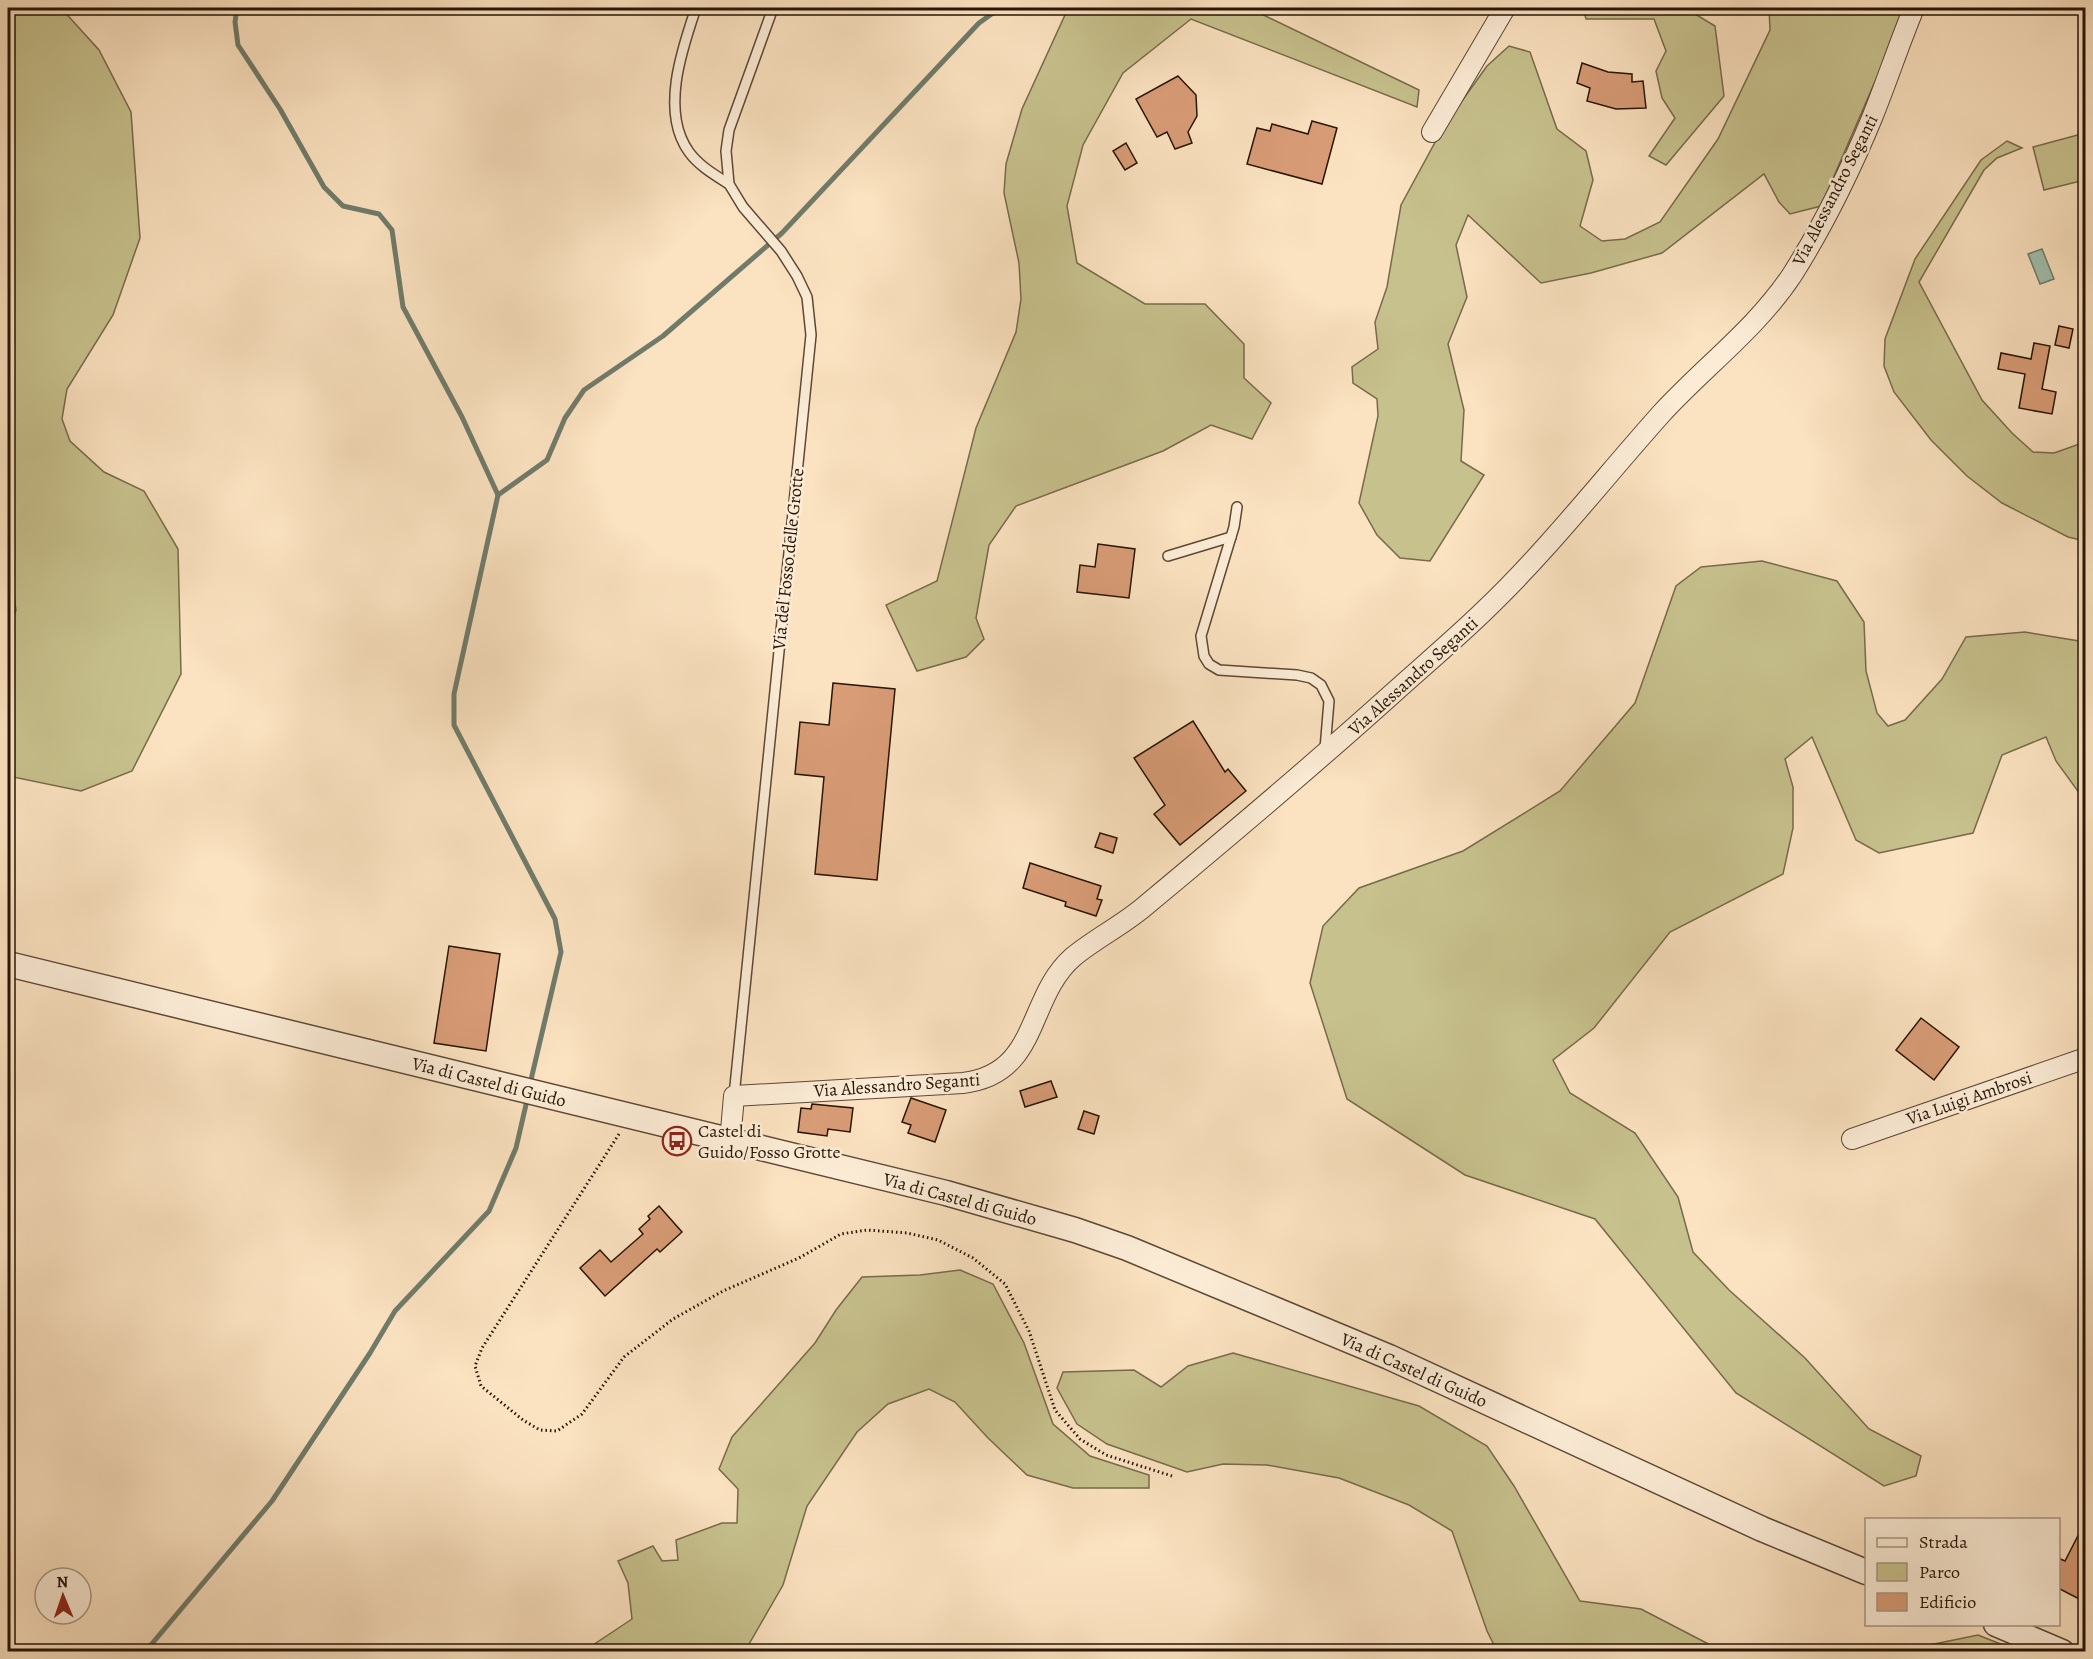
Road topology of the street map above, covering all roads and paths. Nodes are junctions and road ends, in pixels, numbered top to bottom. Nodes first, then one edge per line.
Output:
1 (696, 8) edge
2 (773, 8) edge
3 (1505, 8) edge
4 (1914, 8) edge
5 (1432, 132) dead end
6 (729, 184) junction
7 (1237, 507) dead end
8 (1231, 537) junction
9 (1168, 556) dead end
10 (1325, 754) junction
11 (8, 964) edge
12 (2085, 1058) edge
13 (734, 1096) junction
14 (630, 1117) junction
15 (1852, 1139) dead end
16 (730, 1142) junction
17 (1172, 1476) dead end
18 (1865, 1572) edge
19 (2001, 1626) edge
20 (2062, 1652) edge

1 - 6 lane
2 - 6 lane, Via del Fosso delle Grotte
3 - 5 street
4 - 10 street, Via Alessandro Seganti
6 - 13 lane, Via del Fosso delle Grotte
7 - 8 lane
8 - 9 lane
8 - 10 lane
10 - 13 street, Via Alessandro Seganti
11 - 14 street, Via di Castel di Guido
12 - 15 street, Via Luigi Ambrosi
13 - 16 street, Via del Fosso delle Grotte
14 - 16 street, Via di Castel di Guido
14 - 17 path
16 - 18 street, Via di Castel di Guido
19 - 20 street

